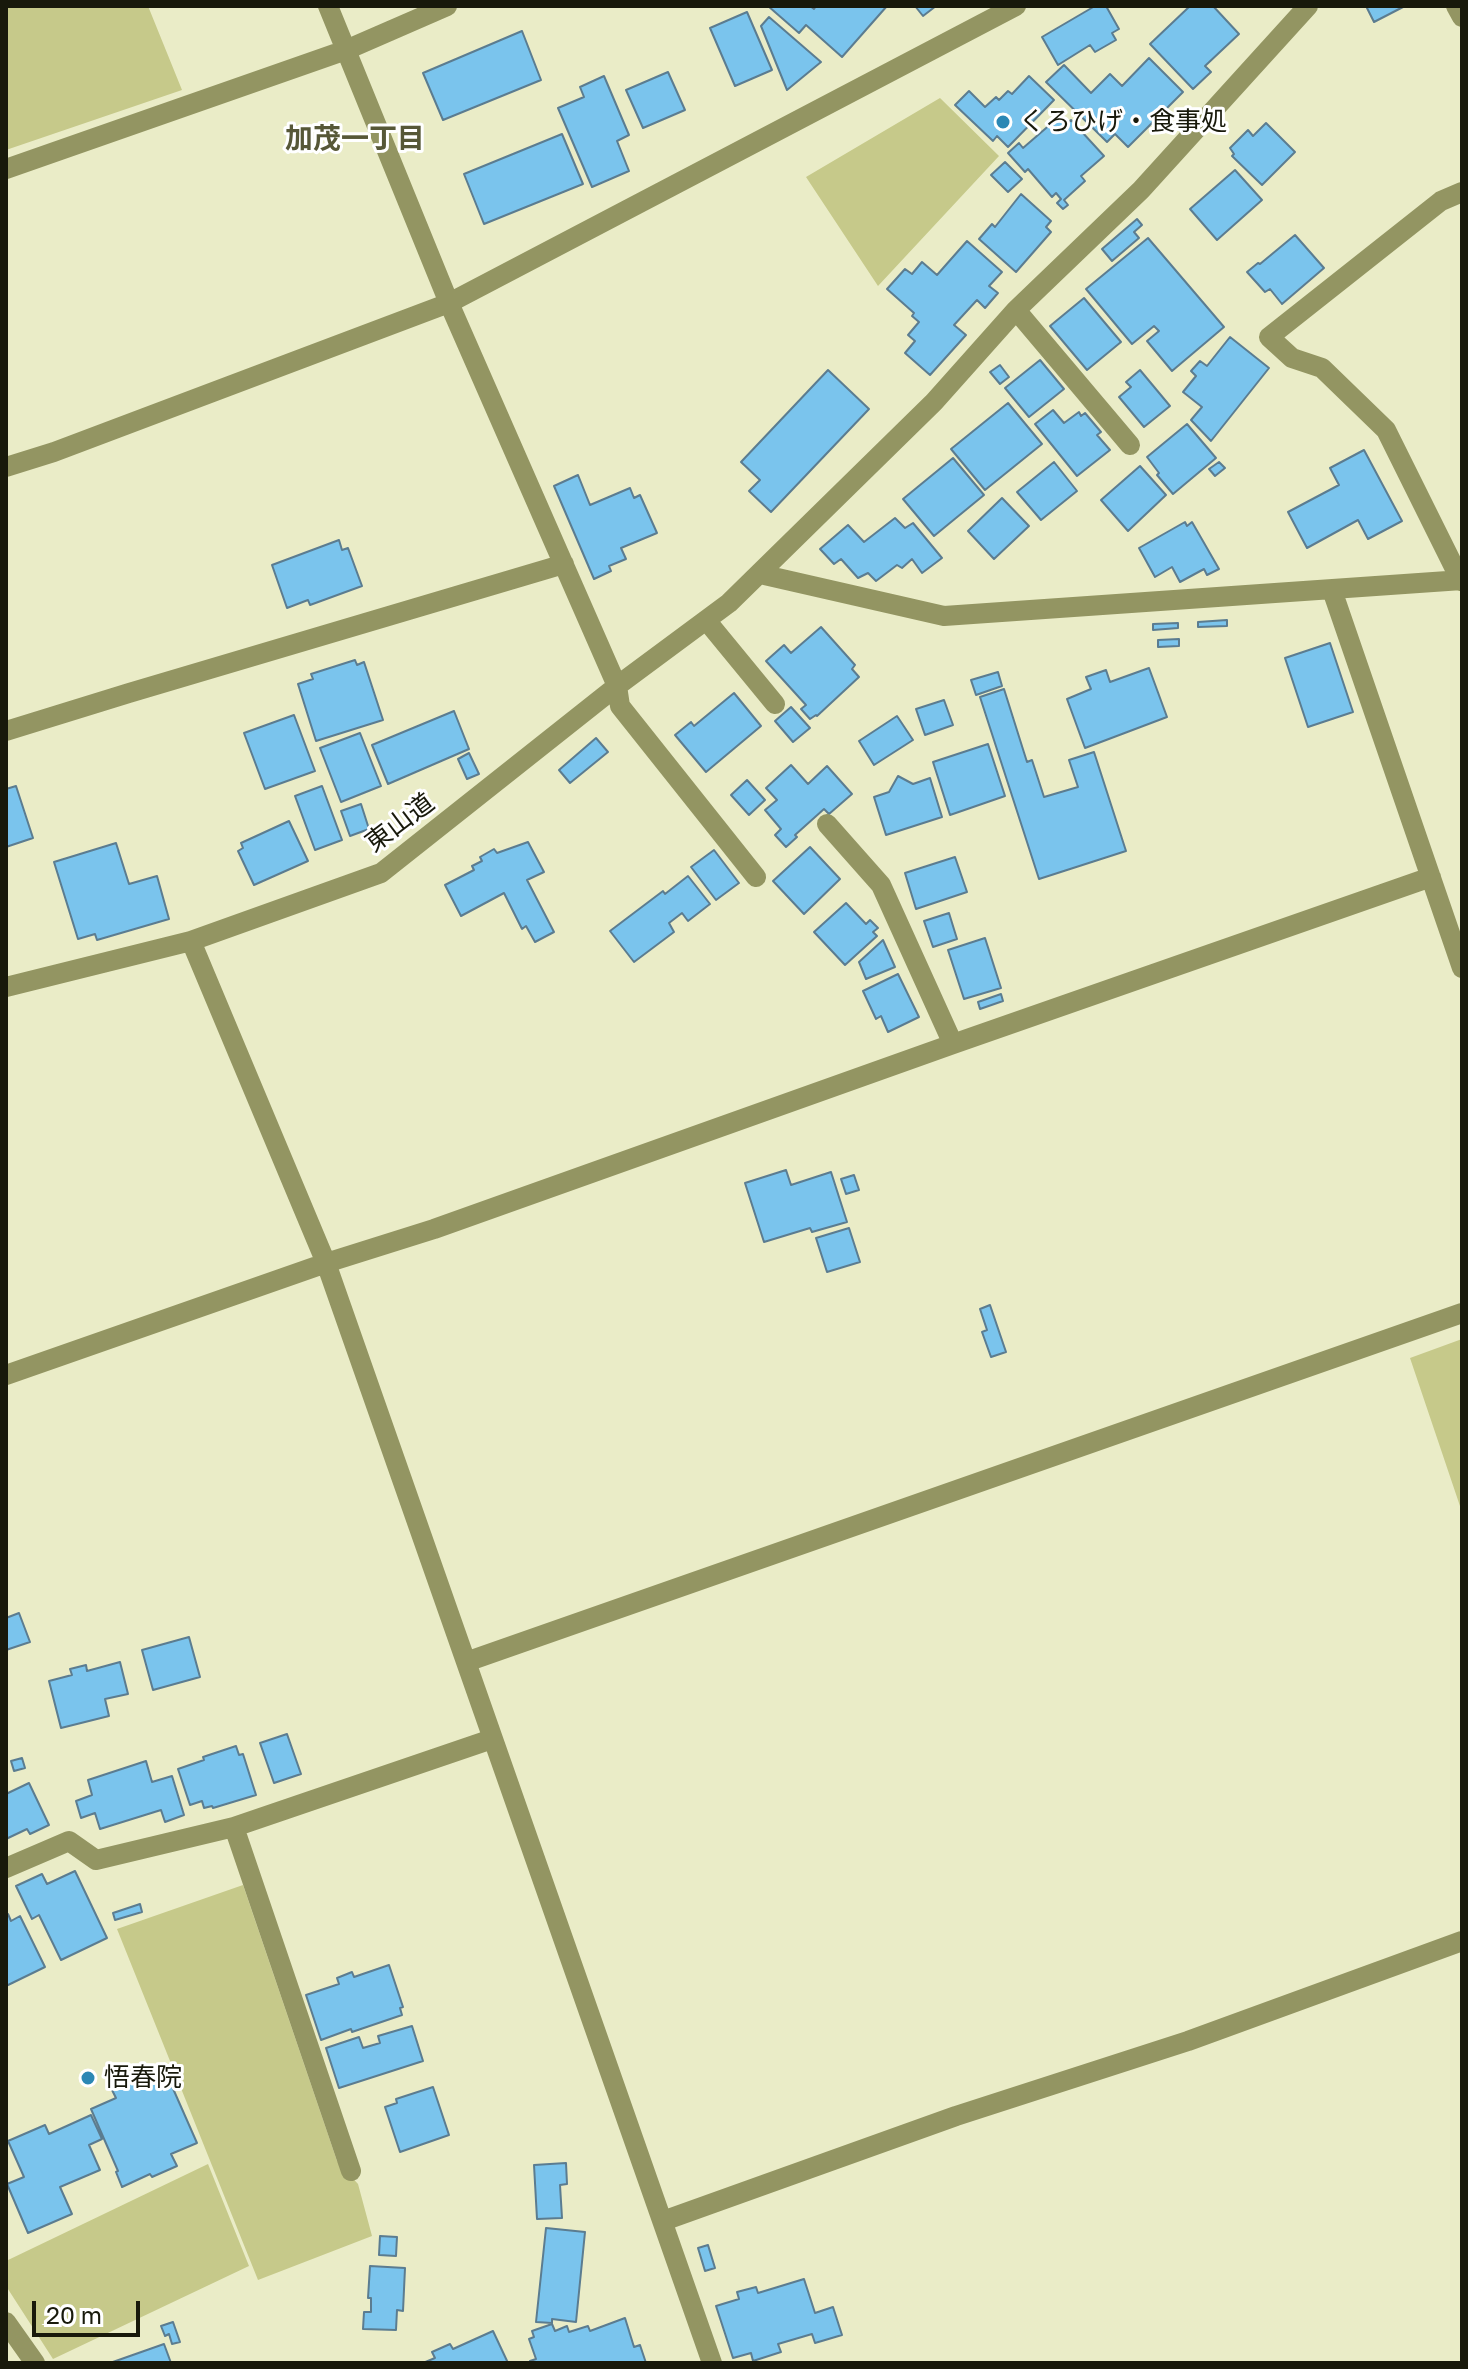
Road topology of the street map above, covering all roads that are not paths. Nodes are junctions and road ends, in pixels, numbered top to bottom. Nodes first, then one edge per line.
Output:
1 (328, 6) edge
2 (447, 6) edge
3 (1015, 6) edge
4 (1308, 6) edge
5 (1456, 6) edge
6 (1462, 17) edge
7 (346, 50) junction
8 (6, 169) edge
9 (1462, 192) edge
10 (449, 303) junction
11 (1016, 310) junction
12 (1130, 445) dead end
13 (6, 467) edge
14 (564, 564) junction
15 (760, 574) junction
16 (1461, 580) edge
17 (1332, 590) junction
18 (706, 620) junction
19 (617, 686) junction
20 (775, 704) dead end
21 (6, 731) edge
22 (827, 824) dead end
23 (756, 877) dead end
24 (1431, 877) junction
25 (191, 941) junction
26 (1462, 968) edge
27 (6, 987) edge
28 (953, 1044) junction
29 (326, 1263) junction
30 (1462, 1313) edge
31 (6, 1375) edge
32 (466, 1662) junction
33 (492, 1739) junction
34 (234, 1827) junction
35 (6, 1868) edge
36 (1462, 1941) edge
37 (351, 2171) dead end
38 (663, 2221) junction
39 (6, 2322) edge
40 (35, 2363) edge
41 (712, 2363) edge

1 - 7 street
2 - 7 street
3 - 10 street
4 - 11 street, 東山道
5 - 6 street
7 - 8 street
7 - 10 street
9 - 16 street
10 - 13 street
10 - 14 street
11 - 12 street
11 - 15 street, 東山道
14 - 19 street
14 - 21 street
15 - 17 street
15 - 18 street, 東山道
16 - 17 street
17 - 24 street
18 - 19 street, 東山道
18 - 20 street
19 - 23 street
19 - 25 street, 東山道
22 - 28 street
24 - 26 street
24 - 28 street
25 - 27 street, 東山道
25 - 29 street
28 - 29 street
29 - 31 street
29 - 32 street
30 - 32 street
32 - 33 street
33 - 34 street
33 - 38 street
34 - 35 street
34 - 37 street
36 - 38 street
38 - 41 street
39 - 40 street

